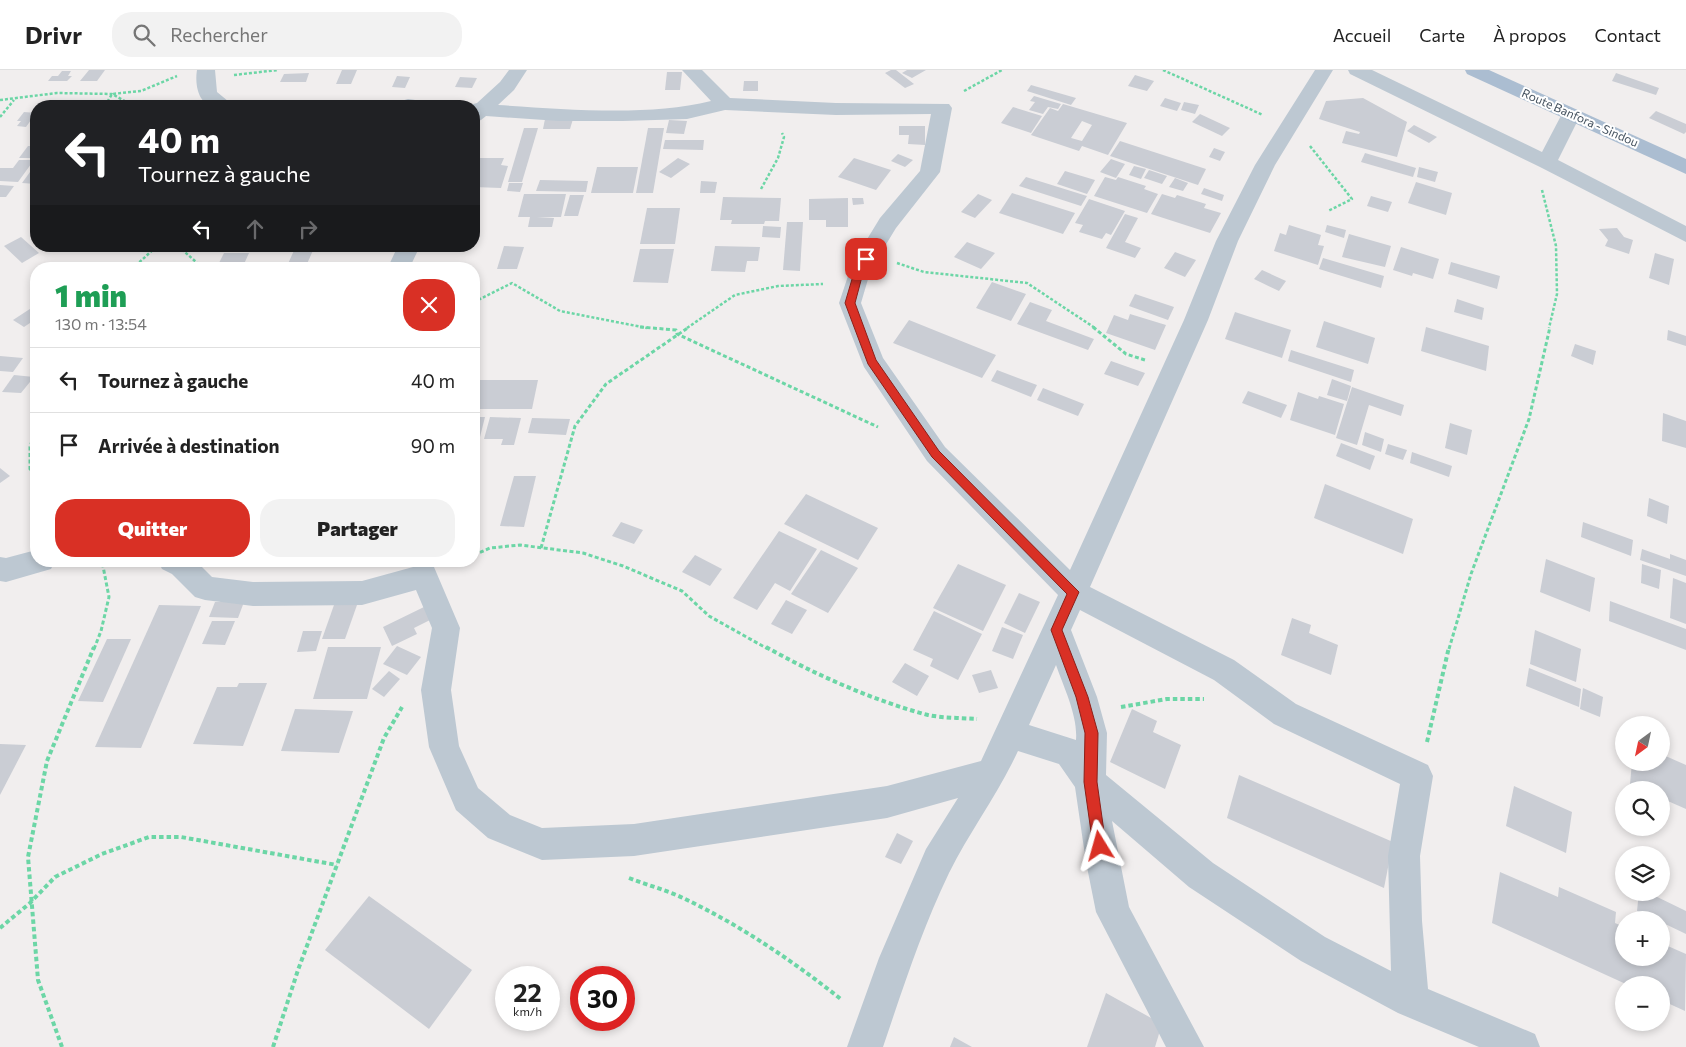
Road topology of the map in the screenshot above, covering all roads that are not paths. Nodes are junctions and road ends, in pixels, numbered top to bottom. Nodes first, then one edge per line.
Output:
1 (518, 70) edge
2 (691, 70) edge
3 (1324, 70) edge
4 (1357, 70) edge
5 (1474, 70) edge
6 (205, 75) edge
7 (217, 100) edge
8 (725, 104) junction
9 (480, 108) edge
10 (480, 111) edge
11 (1571, 114) junction
12 (1547, 162) junction
13 (1686, 167) edge
14 (1686, 236) edge
15 (30, 564) edge
16 (183, 567) edge
17 (0, 569) edge
18 (396, 573) edge
19 (1073, 592) junction
20 (1056, 630) junction
21 (1010, 734) junction
22 (991, 774) junction
23 (1090, 782) junction
24 (1411, 1000) junction
25 (869, 1037) edge
26 (1186, 1047) edge
27 (1522, 1047) edge

1 - 9 street
2 - 8 street
3 - 19 street
4 - 12 street
5 - 11 main road, Route Banfora - Sindou
6 - 7 street
8 - 10 street
8 - 19 street
11 - 12 street
11 - 13 main road, Route Banfora - Sindou
12 - 14 street
15 - 17 street
16 - 18 street
18 - 22 street
19 - 20 street
19 - 24 street
20 - 21 street
20 - 23 street
21 - 22 street
21 - 23 street
22 - 25 street
23 - 24 street
23 - 26 street
24 - 27 street

